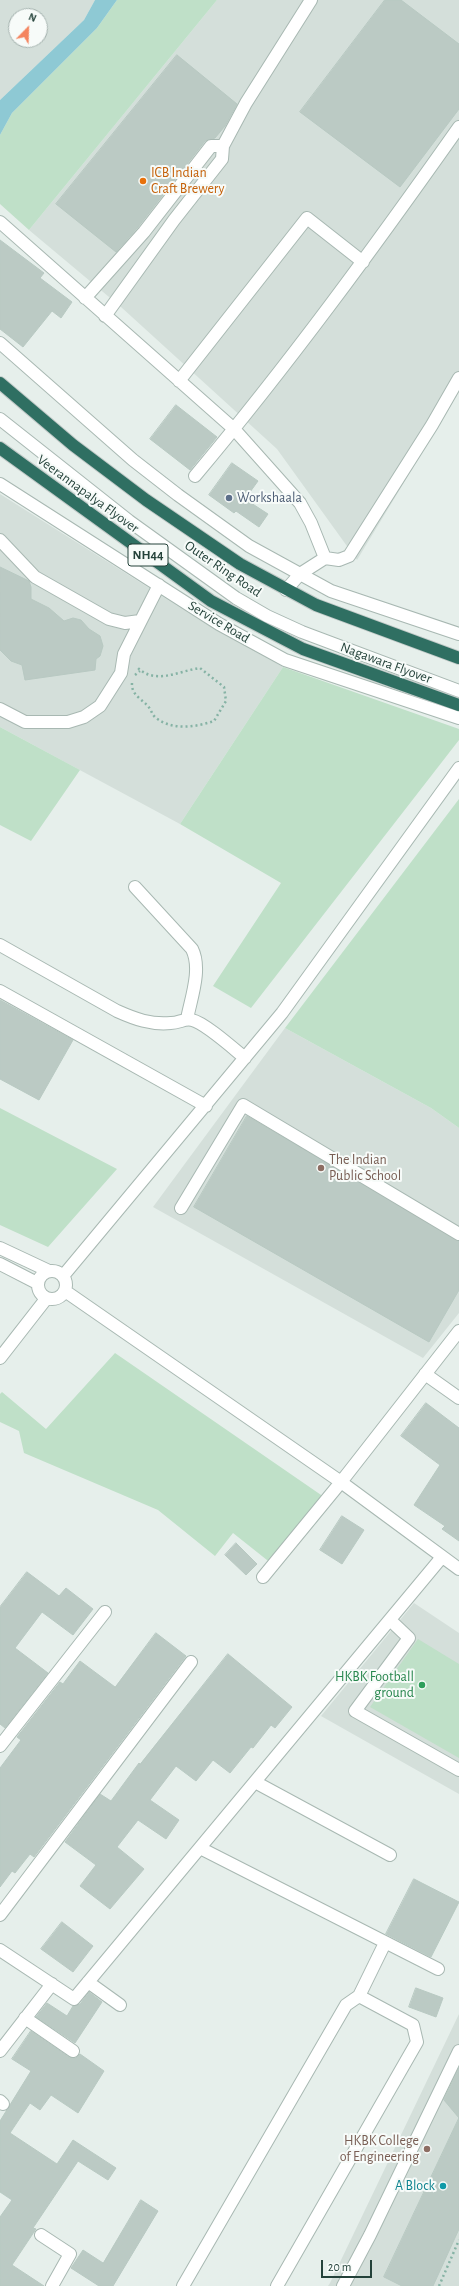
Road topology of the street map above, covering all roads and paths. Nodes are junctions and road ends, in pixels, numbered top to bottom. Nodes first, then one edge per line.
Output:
1 (311, 0) edge
2 (459, 127) edge
3 (223, 146) junction
4 (0, 222) edge
5 (363, 262) junction
6 (85, 298) junction
7 (105, 316) junction
8 (0, 343) edge
9 (459, 378) edge
10 (179, 381) junction
11 (0, 383) edge
12 (0, 419) edge
13 (234, 429) junction
14 (0, 448) edge
15 (195, 476) dead end
16 (2, 489) edge
17 (0, 540) edge
18 (325, 558) junction
19 (259, 574) joint
20 (300, 574) junction
21 (159, 585) junction
22 (286, 590) junction
23 (140, 621) junction
24 (459, 634) edge
25 (303, 649) joint
26 (124, 654) junction
27 (459, 658) edge
28 (140, 671) junction
29 (459, 691) edge
30 (459, 705) edge
31 (0, 709) edge
32 (459, 718) edge
33 (459, 768) edge
34 (135, 887) dead end
35 (0, 945) edge
36 (0, 991) edge
37 (187, 1019) junction
38 (245, 1058) junction
39 (206, 1106) junction
40 (182, 1208) dead end
41 (459, 1234) edge
42 (0, 1248) edge
43 (0, 1264) edge
44 (49, 1271) junction
45 (63, 1276) junction
46 (37, 1283) junction
47 (65, 1291) junction
48 (46, 1299) junction
49 (459, 1331) edge
50 (0, 1358) edge
51 (425, 1374) junction
52 (459, 1398) edge
53 (341, 1482) junction
54 (442, 1557) junction
55 (459, 1569) edge
56 (263, 1577) dead end
57 (105, 1612) dead end
58 (390, 1620) junction
59 (191, 1662) dead end
60 (0, 1746) edge
61 (459, 1770) edge
62 (255, 1782) junction
63 (200, 1848) junction
64 (390, 1855) dead end
65 (0, 1915) edge
66 (385, 1943) junction
67 (0, 1950) edge
68 (438, 1970) dead end
69 (88, 1982) junction
70 (52, 1984) junction
71 (359, 1996) junction
72 (120, 2005) dead end
73 (25, 2018) junction
74 (0, 2051) edge
75 (73, 2051) dead end
76 (459, 2051) edge
77 (41, 2235) dead end
78 (459, 2240) edge
79 (52, 2286) edge
80 (183, 2286) edge
81 (277, 2286) edge
82 (343, 2286) edge
83 (439, 2286) edge

1 - 3 street
2 - 5 street
3 - 6 street
3 - 7 street
4 - 6 street
5 - 10 street
5 - 13 street
6 - 7 street
7 - 10 street
8 - 20 street
9 - 18 street
10 - 13 street
11 - 19 highway, Veerannapalya Flyover
12 - 29 street, Outer Ring Road / NH44
13 - 15 street
13 - 18 street
14 - 25 highway, Veerannapalya Flyover / NH44
16 - 21 street, Service Road
17 - 23 street
18 - 20 street
19 - 22 highway, Outer Ring Road
20 - 22 street
20 - 24 street
21 - 23 street
21 - 32 street, Service Road
22 - 27 highway, Outer Ring Road
23 - 26 street
25 - 30 highway, Nagawara Flyover / NH44
26 - 28 path
26 - 31 street
28 - 28 path
33 - 38 street
34 - 37 street
35 - 37 street
36 - 39 street
37 - 38 street
38 - 39 street
39 - 45 street
40 - 41 street
42 - 44 street
43 - 46 street
44 - 45 street
44 - 46 street
45 - 47 street
46 - 48 street
47 - 48 street
47 - 53 street
48 - 50 street
49 - 51 street
51 - 52 street
51 - 53 street
53 - 54 street
53 - 56 street
54 - 55 street
54 - 58 street
57 - 60 street
58 - 61 street
58 - 62 street
59 - 65 street
62 - 63 street
62 - 64 street
63 - 66 street
63 - 69 street
66 - 68 street
66 - 71 street
67 - 70 street
69 - 70 street
69 - 72 street
70 - 73 street
71 - 80 street
71 - 81 street
73 - 74 street
73 - 75 street
76 - 82 street
77 - 79 street
78 - 83 path

